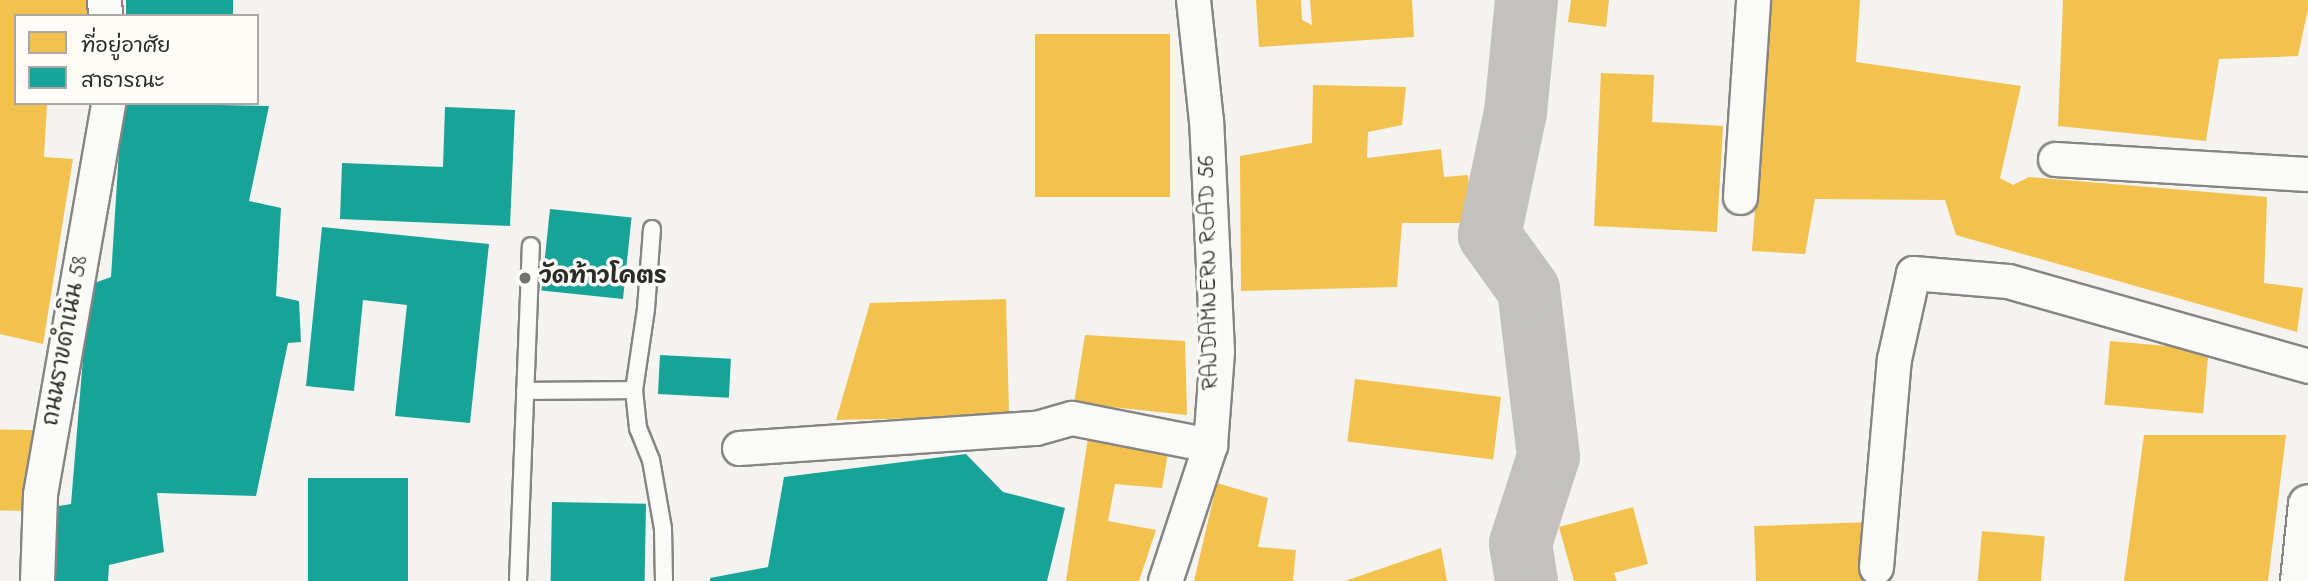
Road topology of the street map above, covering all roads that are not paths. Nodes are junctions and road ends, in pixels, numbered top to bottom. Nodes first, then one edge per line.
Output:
1 (1193, 0) edge
2 (1753, 0) edge
3 (108, 105) edge
4 (2054, 159) dead end
5 (2308, 174) edge
6 (1740, 197) dead end
7 (652, 229) dead end
8 (531, 246) dead end
9 (2308, 366) edge
10 (634, 390) junction
11 (525, 391) junction
12 (1210, 445) junction
13 (739, 448) dead end
14 (2308, 505) edge
15 (1876, 567) dead end
16 (37, 581) edge
17 (518, 581) edge
18 (664, 581) edge
19 (1165, 581) edge
20 (2300, 581) edge

1 - 12 street, RAJDAMNERN ROAD 56
2 - 6 street
3 - 16 street, ถนนราขดำเนิน 58
4 - 5 street
7 - 10 lane
8 - 11 lane
9 - 15 street
10 - 11 lane
10 - 18 lane
11 - 17 lane
12 - 13 street
12 - 19 street, RAJDAMNERN ROAD 56
14 - 20 street

